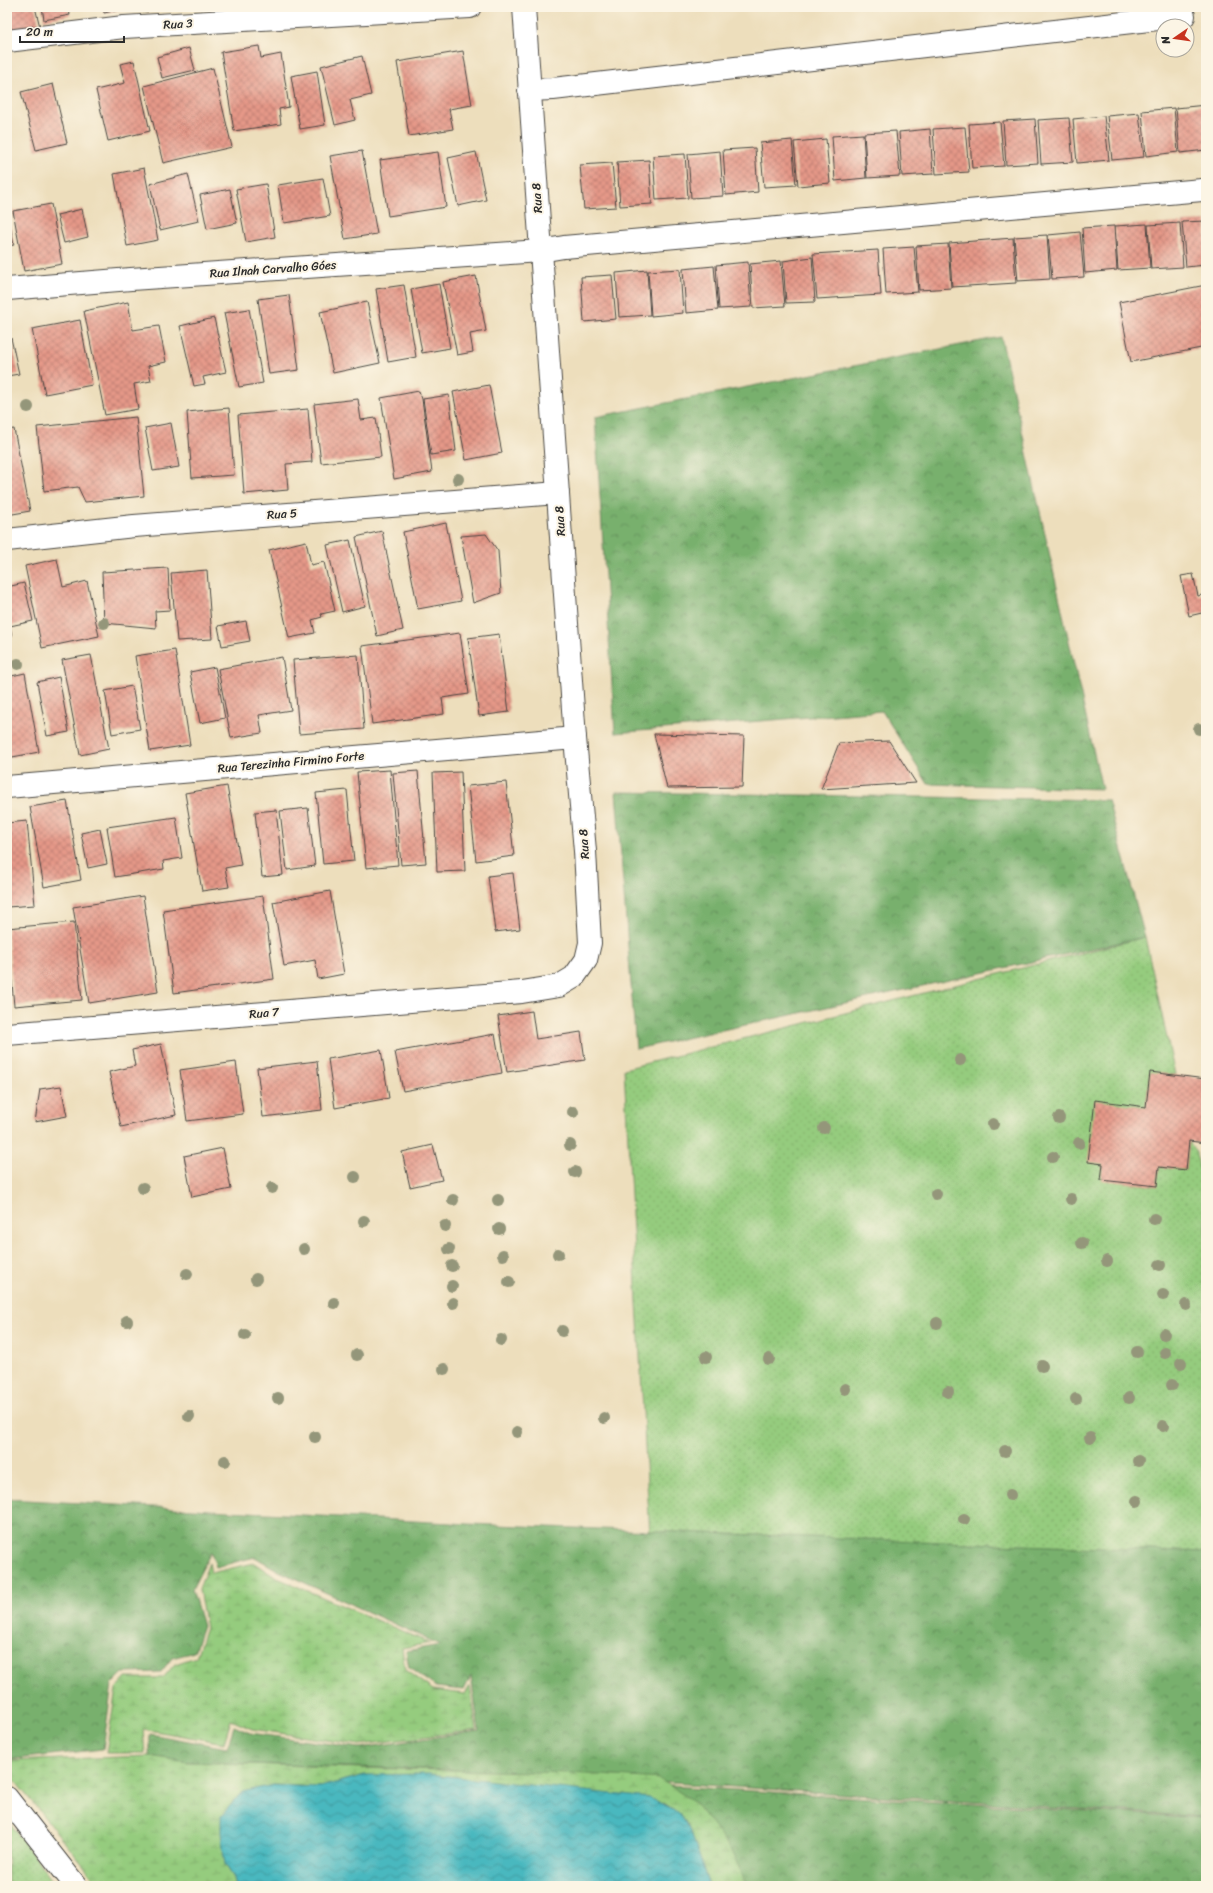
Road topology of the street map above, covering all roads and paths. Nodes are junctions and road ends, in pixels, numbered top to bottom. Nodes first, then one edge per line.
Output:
1 (470, 7) edge
2 (524, 7) edge
3 (1184, 16) dead end
4 (7, 41) edge
5 (530, 90) junction
6 (1202, 190) dead end
7 (540, 252) junction
8 (7, 290) edge
9 (558, 493) junction
10 (7, 540) edge
11 (575, 738) junction
12 (7, 787) edge
13 (522, 992) joint
14 (7, 1034) edge
15 (7, 1798) edge
16 (76, 1886) edge

1 - 4 street, Rua 3
2 - 5 street, Rua 8
3 - 5 street
5 - 7 street, Rua 8
6 - 7 street, Rua Ilnah Carvalho Góes
7 - 8 street, Rua Ilnah Carvalho Góes
7 - 9 street, Rua 8
9 - 10 street, Rua 5
9 - 11 street, Rua 8
11 - 12 street, Rua Terezinha Firmino Forte
11 - 13 street, Rua 8
13 - 14 street, Rua 7
15 - 16 street

